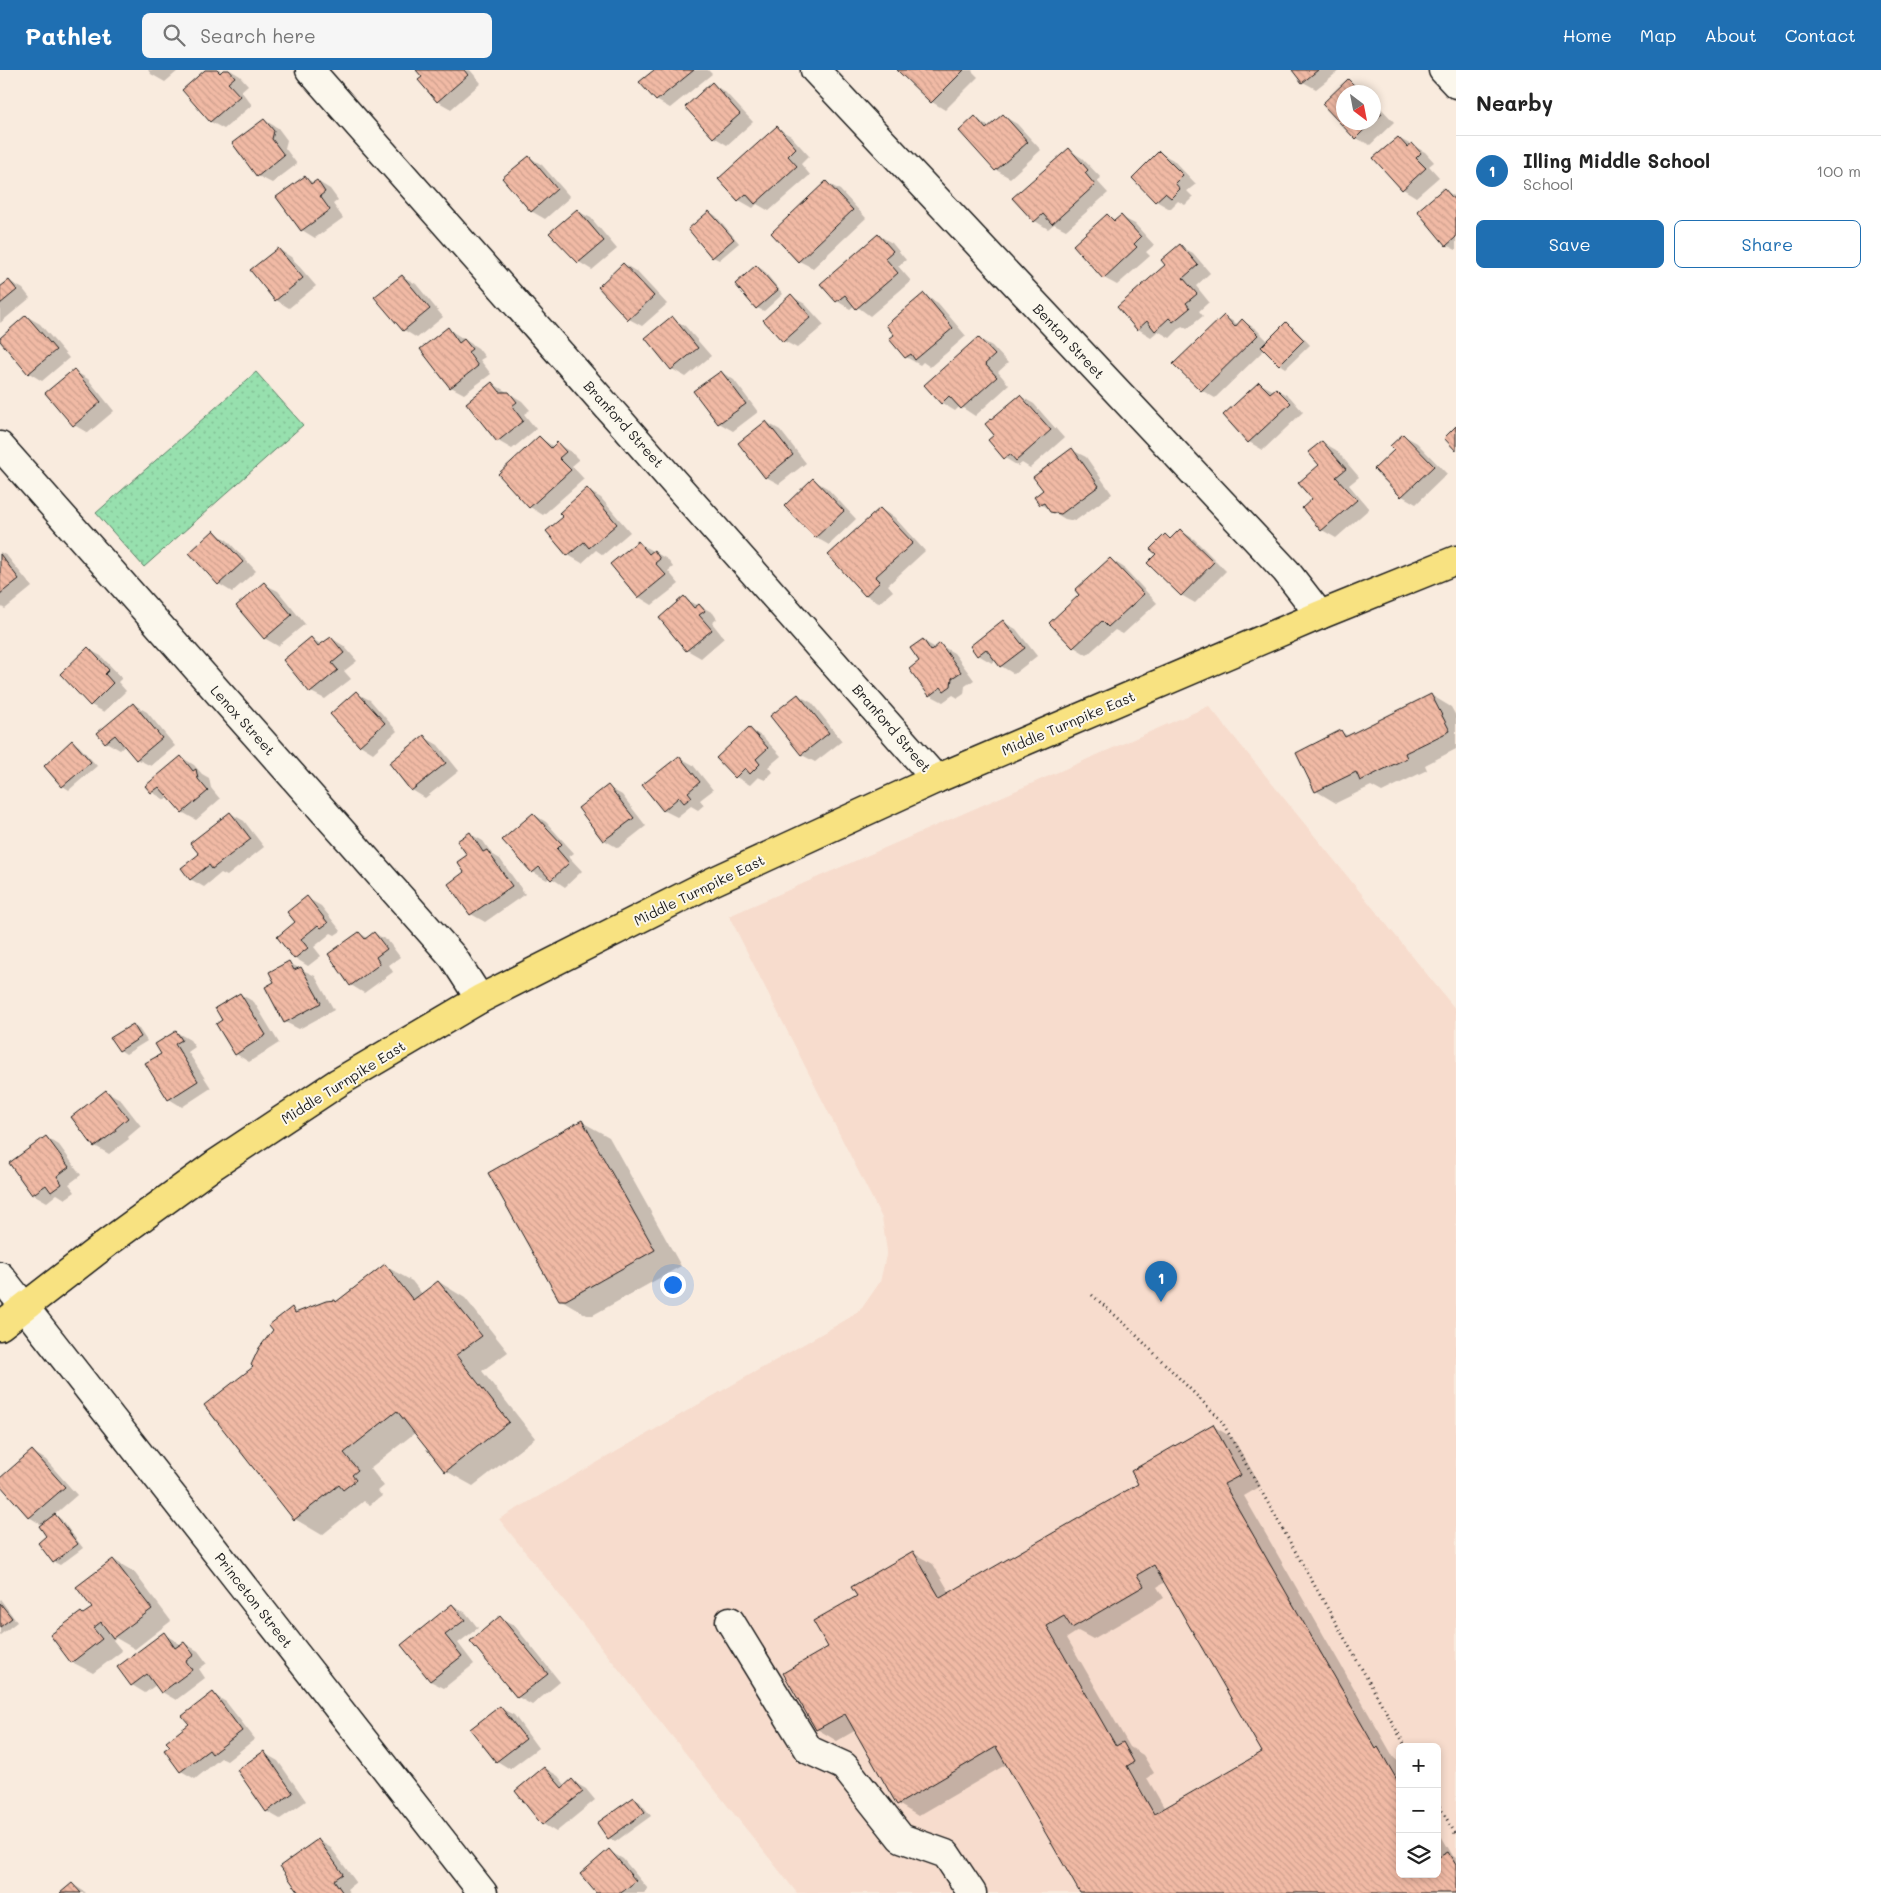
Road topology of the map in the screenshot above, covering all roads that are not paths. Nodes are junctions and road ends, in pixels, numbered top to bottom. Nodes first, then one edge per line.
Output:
1 (310, 70) edge
2 (815, 70) edge
3 (1443, 70) edge
4 (1456, 84) edge
5 (0, 446) edge
6 (1456, 560) edge
7 (1320, 615) junction
8 (936, 779) junction
9 (480, 999) junction
10 (0, 1276) edge
11 (24, 1307) junction
12 (0, 1326) edge
13 (730, 1621) dead end
14 (483, 1893) edge
15 (972, 1893) edge

1 - 8 street, Branford Street
2 - 7 street, Benton Street
3 - 4 street
5 - 9 street, Lenox Street
6 - 7 main road, Middle Turnpike East
7 - 8 main road, Middle Turnpike East
8 - 9 main road, Middle Turnpike East
9 - 11 main road, Middle Turnpike East
10 - 11 street, Princeton Street
11 - 12 main road, Middle Turnpike East
11 - 14 street, Princeton Street
13 - 15 street

